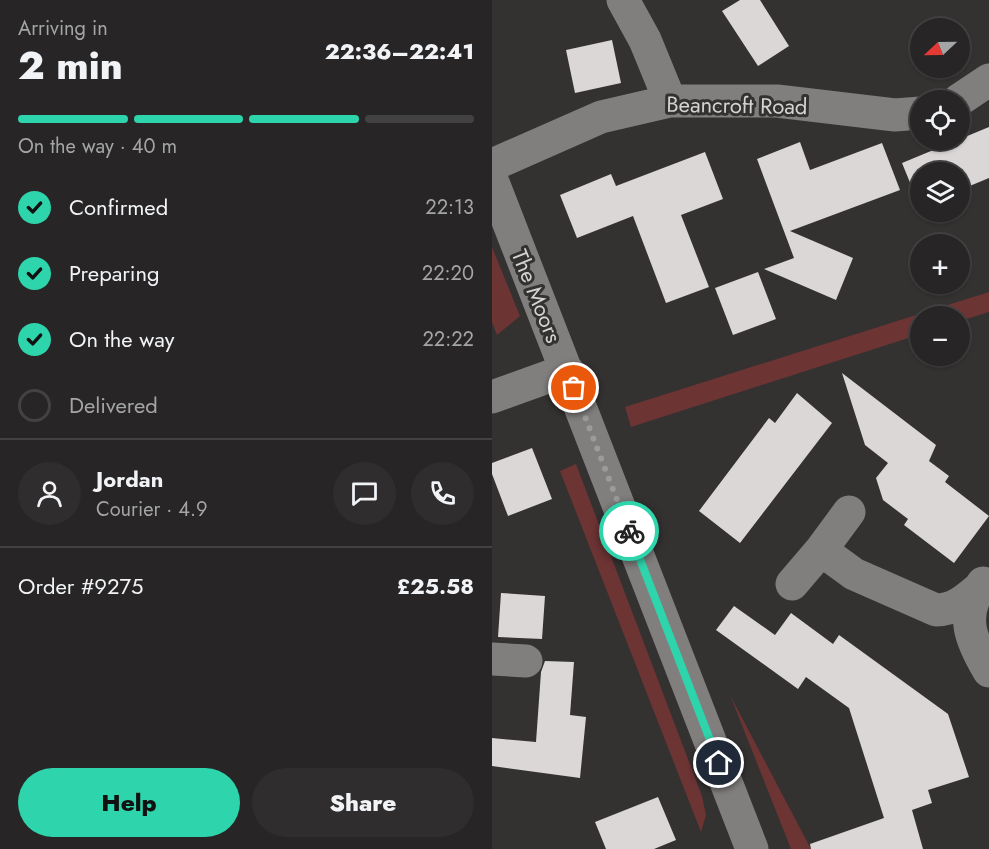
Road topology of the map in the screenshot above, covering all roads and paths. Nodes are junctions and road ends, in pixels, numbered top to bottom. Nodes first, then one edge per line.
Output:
1 (623, 0) edge
2 (989, 80) edge
3 (970, 93) edge
4 (670, 101) junction
5 (910, 114) edge
6 (492, 165) edge
7 (492, 180) edge
8 (567, 370) junction
9 (492, 397) edge
10 (849, 512) dead end
11 (821, 550) junction
12 (983, 582) edge
13 (792, 584) dead end
14 (492, 659) edge
15 (526, 661) dead end
16 (989, 671) edge
17 (752, 849) edge

1 - 4 street
2 - 3 street
4 - 5 street, Beancroft Road
4 - 6 street, Beancroft Road
7 - 8 street, The Moors
8 - 9 street
8 - 17 street, The Moors
10 - 11 street
11 - 12 street
11 - 13 street
12 - 16 street
14 - 15 street

